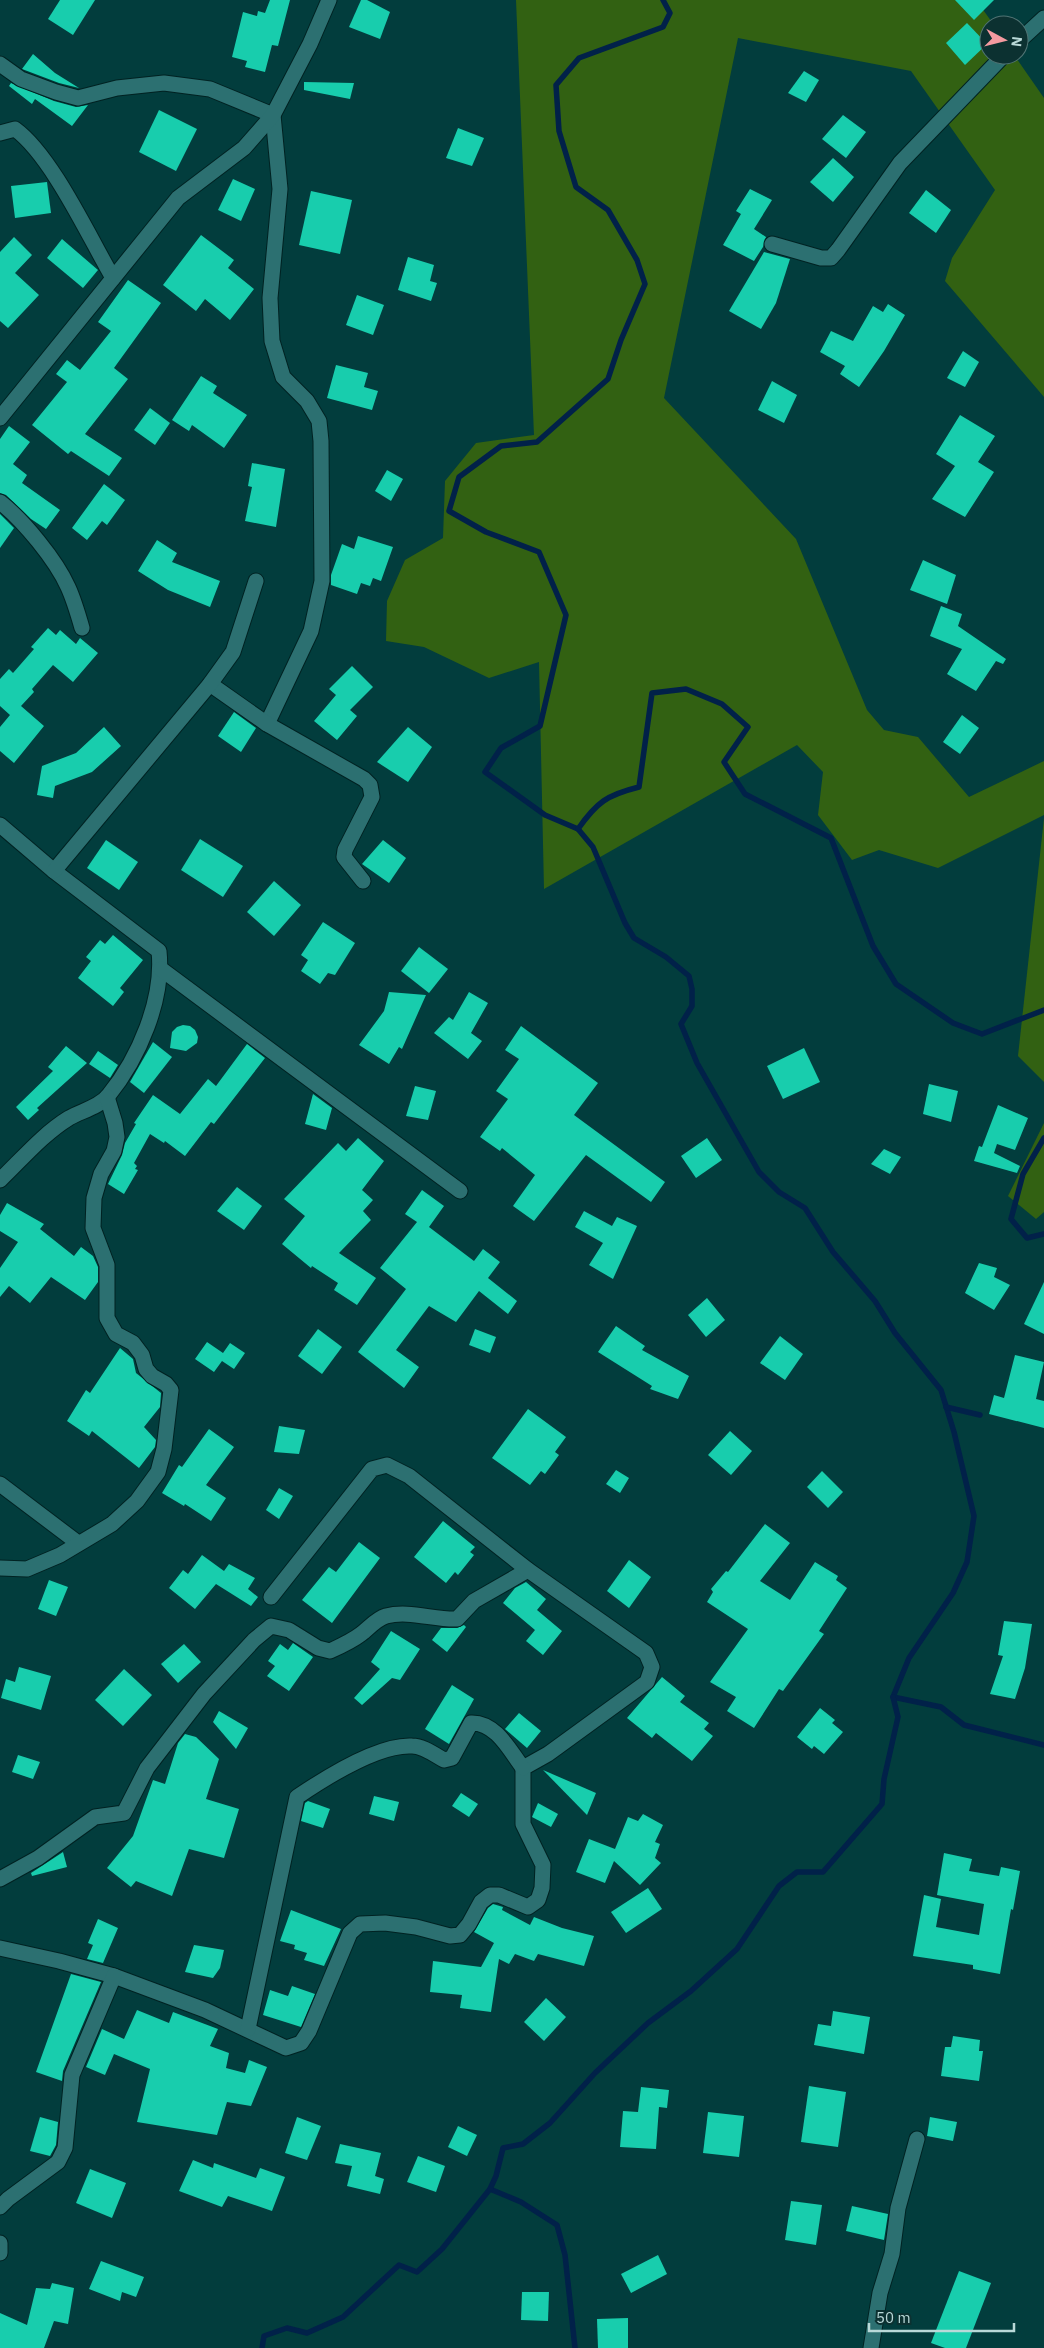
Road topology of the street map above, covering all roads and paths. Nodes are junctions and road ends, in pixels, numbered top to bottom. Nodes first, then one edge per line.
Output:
1 (329, 0) edge
2 (1044, 18) edge
3 (1029, 32) edge
4 (0, 64) edge
5 (994, 65) edge
6 (273, 115) junction
7 (0, 133) edge
8 (772, 244) dead end
9 (113, 278) junction
10 (0, 418) edge
11 (0, 502) edge
12 (256, 581) dead end
13 (82, 628) dead end
14 (210, 684) junction
15 (266, 724) junction
16 (0, 825) edge
17 (54, 870) junction
18 (363, 881) dead end
19 (161, 969) junction
20 (107, 1097) junction
21 (0, 1180) edge
22 (460, 1191) dead end
23 (0, 1484) edge
24 (78, 1543) junction
25 (0, 1568) edge
26 (528, 1570) junction
27 (271, 1597) dead end
28 (524, 1768) junction
29 (0, 1879) edge
30 (0, 1948) edge
31 (114, 1976) junction
32 (248, 2029) junction
33 (917, 2139) dead end
34 (0, 2207) edge
35 (0, 2243) edge
36 (0, 2253) edge
37 (871, 2348) edge

1 - 6 street
2 - 3 street
4 - 6 street
5 - 8 street
6 - 9 street
6 - 15 street
7 - 9 street
9 - 10 street
11 - 13 street
12 - 14 street
14 - 15 street
14 - 17 street
15 - 18 street
16 - 17 street
17 - 19 street
19 - 20 street
19 - 22 street
20 - 21 street
20 - 24 street
23 - 24 street
24 - 25 street
26 - 27 street
26 - 28 street
26 - 29 street
28 - 32 street
28 - 32 street
30 - 31 street
31 - 32 street
31 - 34 street
33 - 37 street
35 - 36 street

